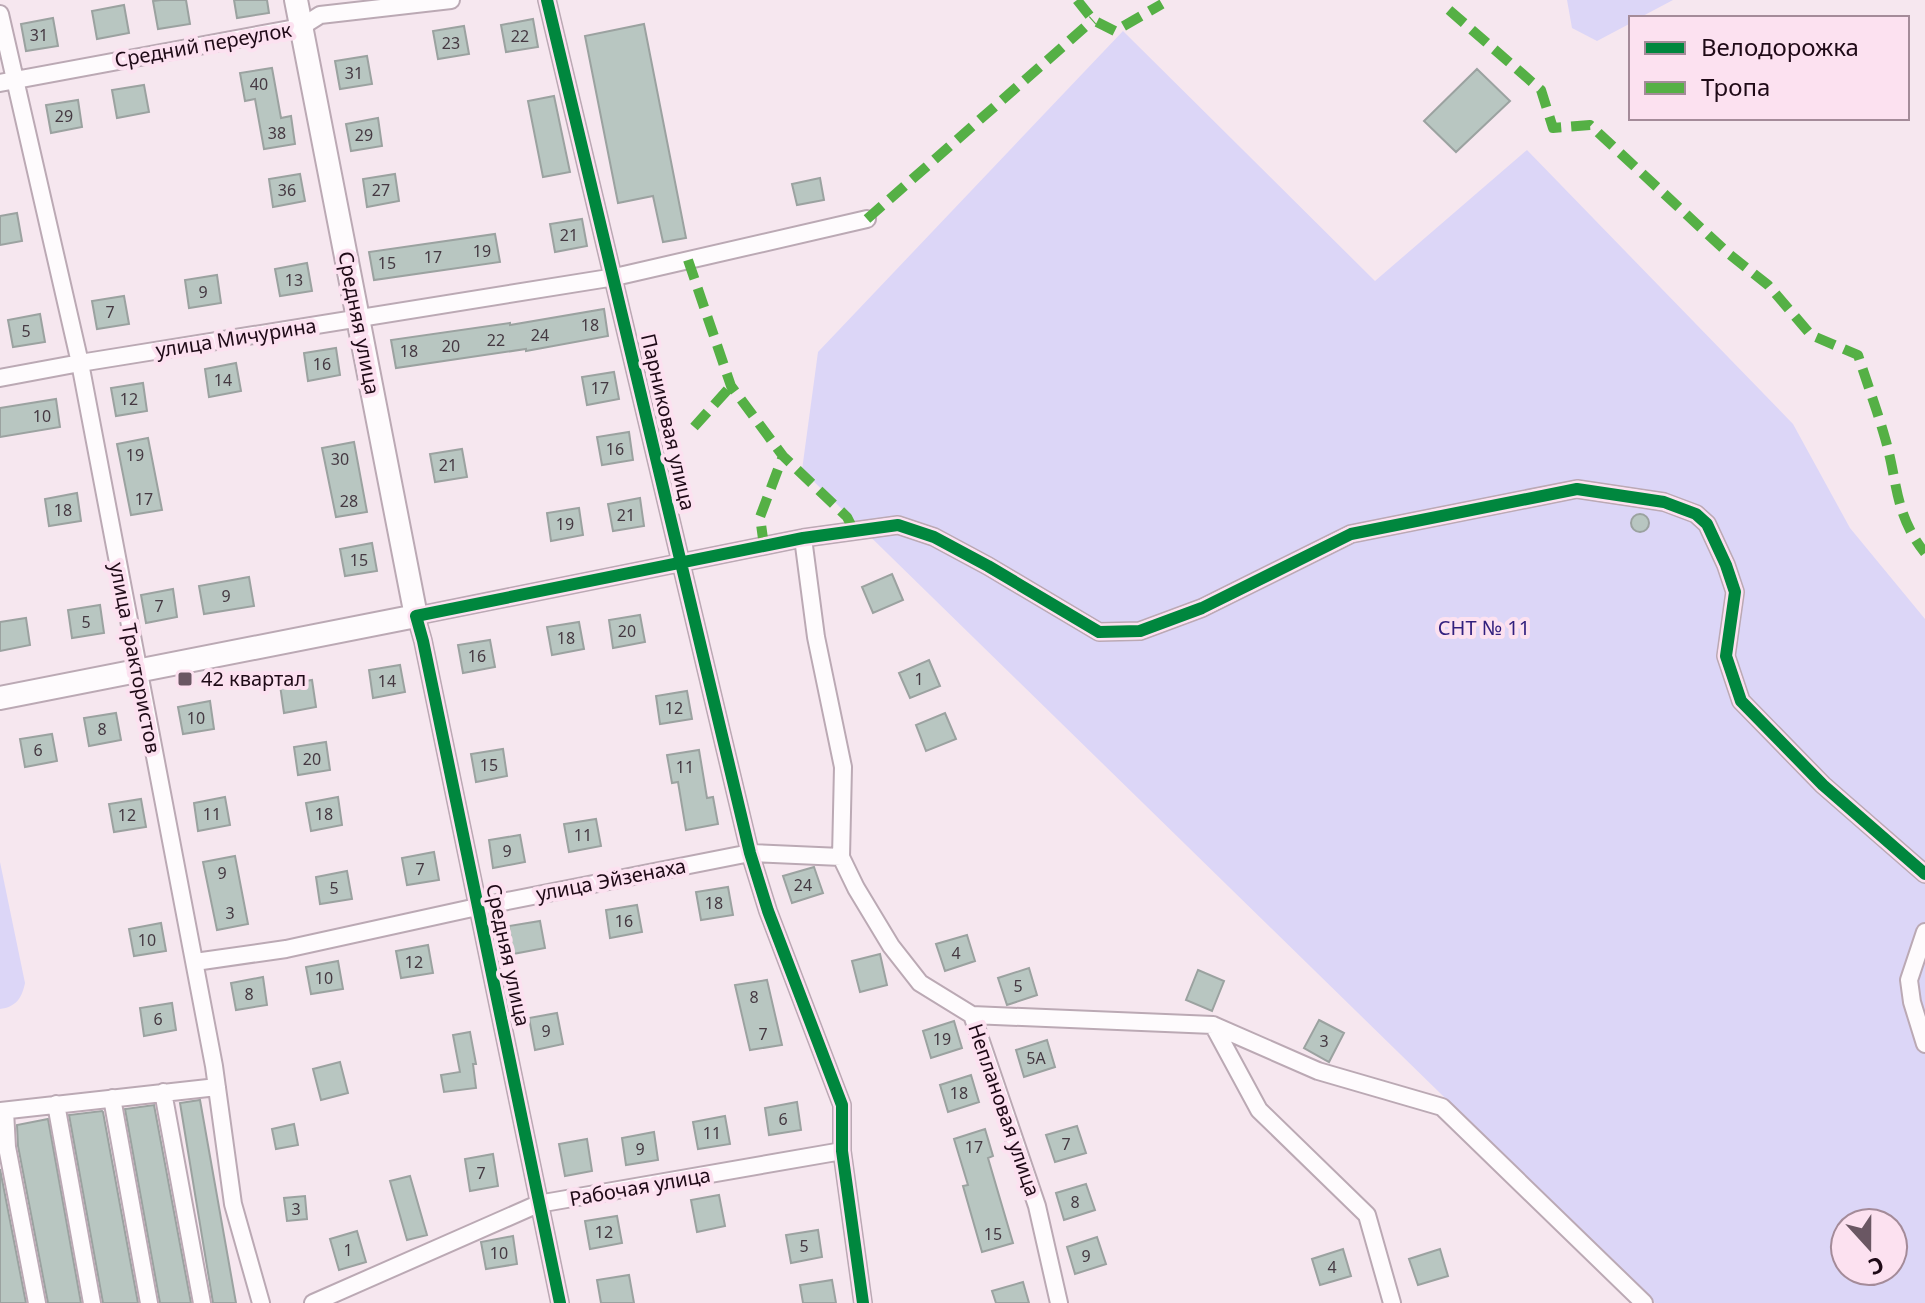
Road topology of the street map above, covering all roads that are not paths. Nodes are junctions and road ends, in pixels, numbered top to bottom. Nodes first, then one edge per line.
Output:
1 (296, 0) edge
2 (451, 0) edge
3 (547, 0) edge
4 (0, 14) edge
5 (301, 27) junction
6 (7, 81) edge
7 (867, 219) dead end
8 (615, 277) junction
9 (358, 319) junction
10 (80, 363) junction
11 (0, 378) edge
12 (803, 538) junction
13 (680, 564) junction
14 (416, 616) junction
15 (137, 671) junction
16 (0, 698) edge
17 (750, 853) junction
18 (841, 857) junction
19 (1925, 874) edge
20 (477, 907) junction
21 (1925, 932) edge
22 (195, 962) junction
23 (972, 1015) junction
24 (1213, 1025) junction
25 (1925, 1044) edge
26 (217, 1087) junction
27 (163, 1092) junction
28 (112, 1098) junction
29 (56, 1104) junction
30 (2, 1111) edge
31 (842, 1151) junction
32 (538, 1204) junction
33 (37, 1303) edge
34 (92, 1303) edge
35 (149, 1303) edge
36 (202, 1303) edge
37 (261, 1303) edge
38 (313, 1303) edge
39 (560, 1303) edge
40 (863, 1303) edge
41 (1059, 1303) edge
42 (1392, 1303) edge
43 (1644, 1303) edge

1 - 5 main road, Средняя улица
2 - 5 street, Средний переулок
3 - 8 street, Парниковая улица
4 - 6 street, улица Трактористов
5 - 6 street, Средний переулок
5 - 9 main road, Средняя улица
6 - 10 street, улица Трактористов
7 - 8 street, улица Мичурина
8 - 9 street, улица Мичурина
8 - 13 street, Парниковая улица
9 - 10 street, улица Мичурина
9 - 14 main road, Средняя улица
10 - 11 street, улица Мичурина
10 - 15 street, улица Трактористов
12 - 13 street
12 - 18 street, Неплановая улица
12 - 19 street
13 - 14 street
13 - 17 street, Парниковая улица
14 - 15 main road
14 - 20 street, Средняя улица
15 - 16 main road
15 - 22 street, улица Трактористов
17 - 18 street, улица Эйзенаха
17 - 20 street, улица Эйзенаха
17 - 31 street, Парниковая улица
18 - 23 street, Неплановая улица
20 - 22 street, улица Эйзенаха
20 - 32 street, Средняя улица
21 - 25 street
22 - 26 street, улица Трактористов
23 - 24 street
23 - 41 street, Неплановая улица
24 - 42 street
24 - 43 street
26 - 27 street
26 - 37 street, улица Трактористов
27 - 28 street
27 - 36 street
28 - 29 street
28 - 35 street
29 - 30 street
29 - 34 street
30 - 33 street
31 - 32 street, Рабочая улица
31 - 40 street, Парниковая улица
32 - 38 street, Рабочая улица
32 - 39 street, Средняя улица

